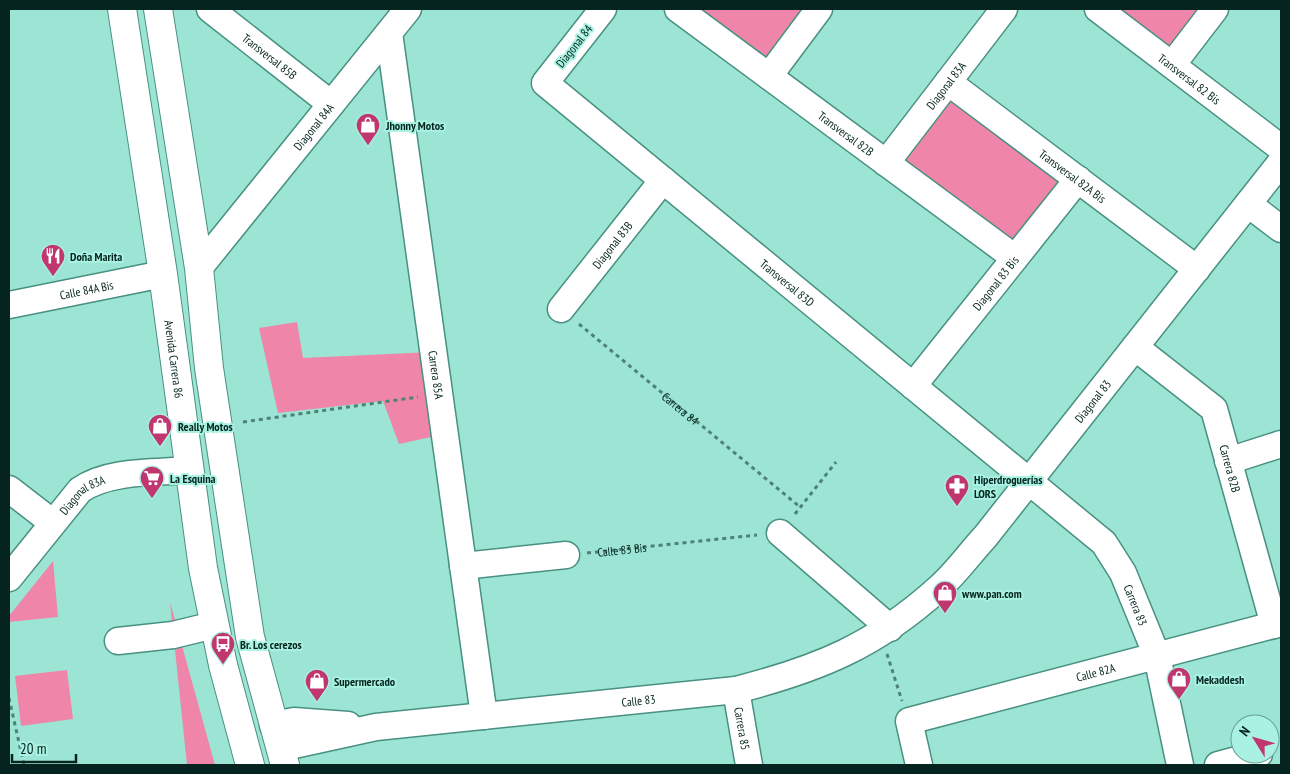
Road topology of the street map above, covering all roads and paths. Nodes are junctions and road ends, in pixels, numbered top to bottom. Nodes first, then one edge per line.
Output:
1 (122, 9) edge
2 (158, 9) edge
3 (210, 9) edge
4 (408, 9) edge
5 (603, 9) edge
6 (678, 9) edge
7 (820, 9) edge
8 (1004, 9) edge
9 (1098, 9) edge
10 (1215, 9) edge
11 (389, 33) junction
12 (1172, 65) junction
13 (769, 76) junction
14 (948, 82) junction
15 (545, 83) joint
16 (331, 104) junction
17 (1281, 148) edge
18 (1281, 162) edge
19 (886, 163) junction
20 (1078, 178) junction
21 (663, 180) junction
22 (1248, 204) junction
23 (1281, 229) edge
24 (193, 234) junction
25 (219, 242) junction
26 (1015, 258) junction
27 (199, 268) junction
28 (1197, 269) junction
29 (163, 274) junction
30 (9, 305) edge
31 (561, 310) joint
32 (1135, 347) junction
33 (914, 386) junction
34 (439, 394) junction
35 (243, 422) dead end
36 (1281, 444) edge
37 (1228, 460) junction
38 (836, 462) dead end
39 (188, 470) junction
40 (1030, 481) junction
41 (9, 489) edge
42 (800, 507) junction
43 (53, 523) junction
44 (780, 533) junction
45 (566, 555) joint
46 (463, 566) junction
47 (9, 578) edge
48 (1278, 624) edge
49 (214, 625) junction
50 (886, 631) junction
51 (118, 641) dead end
52 (1157, 656) junction
53 (736, 690) junction
54 (9, 698) edge
55 (484, 716) junction
56 (909, 720) junction
57 (279, 746) edge
58 (24, 765) edge
59 (250, 765) edge
60 (749, 765) edge
61 (919, 765) edge
62 (1180, 765) edge

1 - 29 main road, Avenida Carrera 86
2 - 24 main road
3 - 16 street, Transversal 85B
4 - 11 street, Diagonal 84A
5 - 15 street, Diagonal 84
6 - 13 street, Transversal 82B
7 - 13 street
8 - 14 street, Diagonal 83A
9 - 12 street, Transversal 82 Bis
10 - 12 street
11 - 16 street, Diagonal 84A
11 - 34 street, Carrera 85A
12 - 17 street, Transversal 82 Bis
13 - 19 street, Transversal 82B
14 - 19 street, Diagonal 83A
14 - 20 street, Transversal 82A Bis
15 - 21 street, Transversal 83D
16 - 25 street, Diagonal 84A
18 - 22 street, Diagonal 83
19 - 26 street, Transversal 82B
20 - 26 street, Diagonal 83 Bis
20 - 28 street, Transversal 82A Bis
21 - 31 street, Diagonal 83B
21 - 33 street, Transversal 83D
22 - 23 street
22 - 28 street, Diagonal 83
24 - 25 street
24 - 27 main road
25 - 27 street, Diagonal 84A
26 - 33 street, Diagonal 83 Bis
27 - 57 main road
28 - 32 street, Diagonal 83
29 - 30 street, Calle 84A Bis
29 - 39 main road, Avenida Carrera 86
31 - 42 path, Carrera 84
32 - 37 street, Carrera 82B
32 - 40 street, Diagonal 83
33 - 40 street, Transversal 83D
34 - 35 path
34 - 46 street, Carrera 85A
36 - 37 street
37 - 48 street, Carrera 82B
38 - 42 path
39 - 43 street, Diagonal 83A
39 - 49 main road, Avenida Carrera 86
40 - 50 street, Diagonal 83
40 - 52 street, Carrera 83
41 - 43 street
42 - 44 path
43 - 47 street, Diagonal 83A
44 - 45 path, Calle 83 Bis
44 - 50 street
45 - 46 street
46 - 55 street, Carrera 85A
48 - 52 street, Calle 82A
49 - 51 street
49 - 59 main road, Avenida Carrera 86
50 - 53 street, Calle 83
50 - 56 path
52 - 56 street, Calle 82A
52 - 62 street, Carrera 83
53 - 55 street, Calle 83
53 - 60 street, Carrera 85
54 - 58 path
55 - 57 street, Calle 83
56 - 61 street

